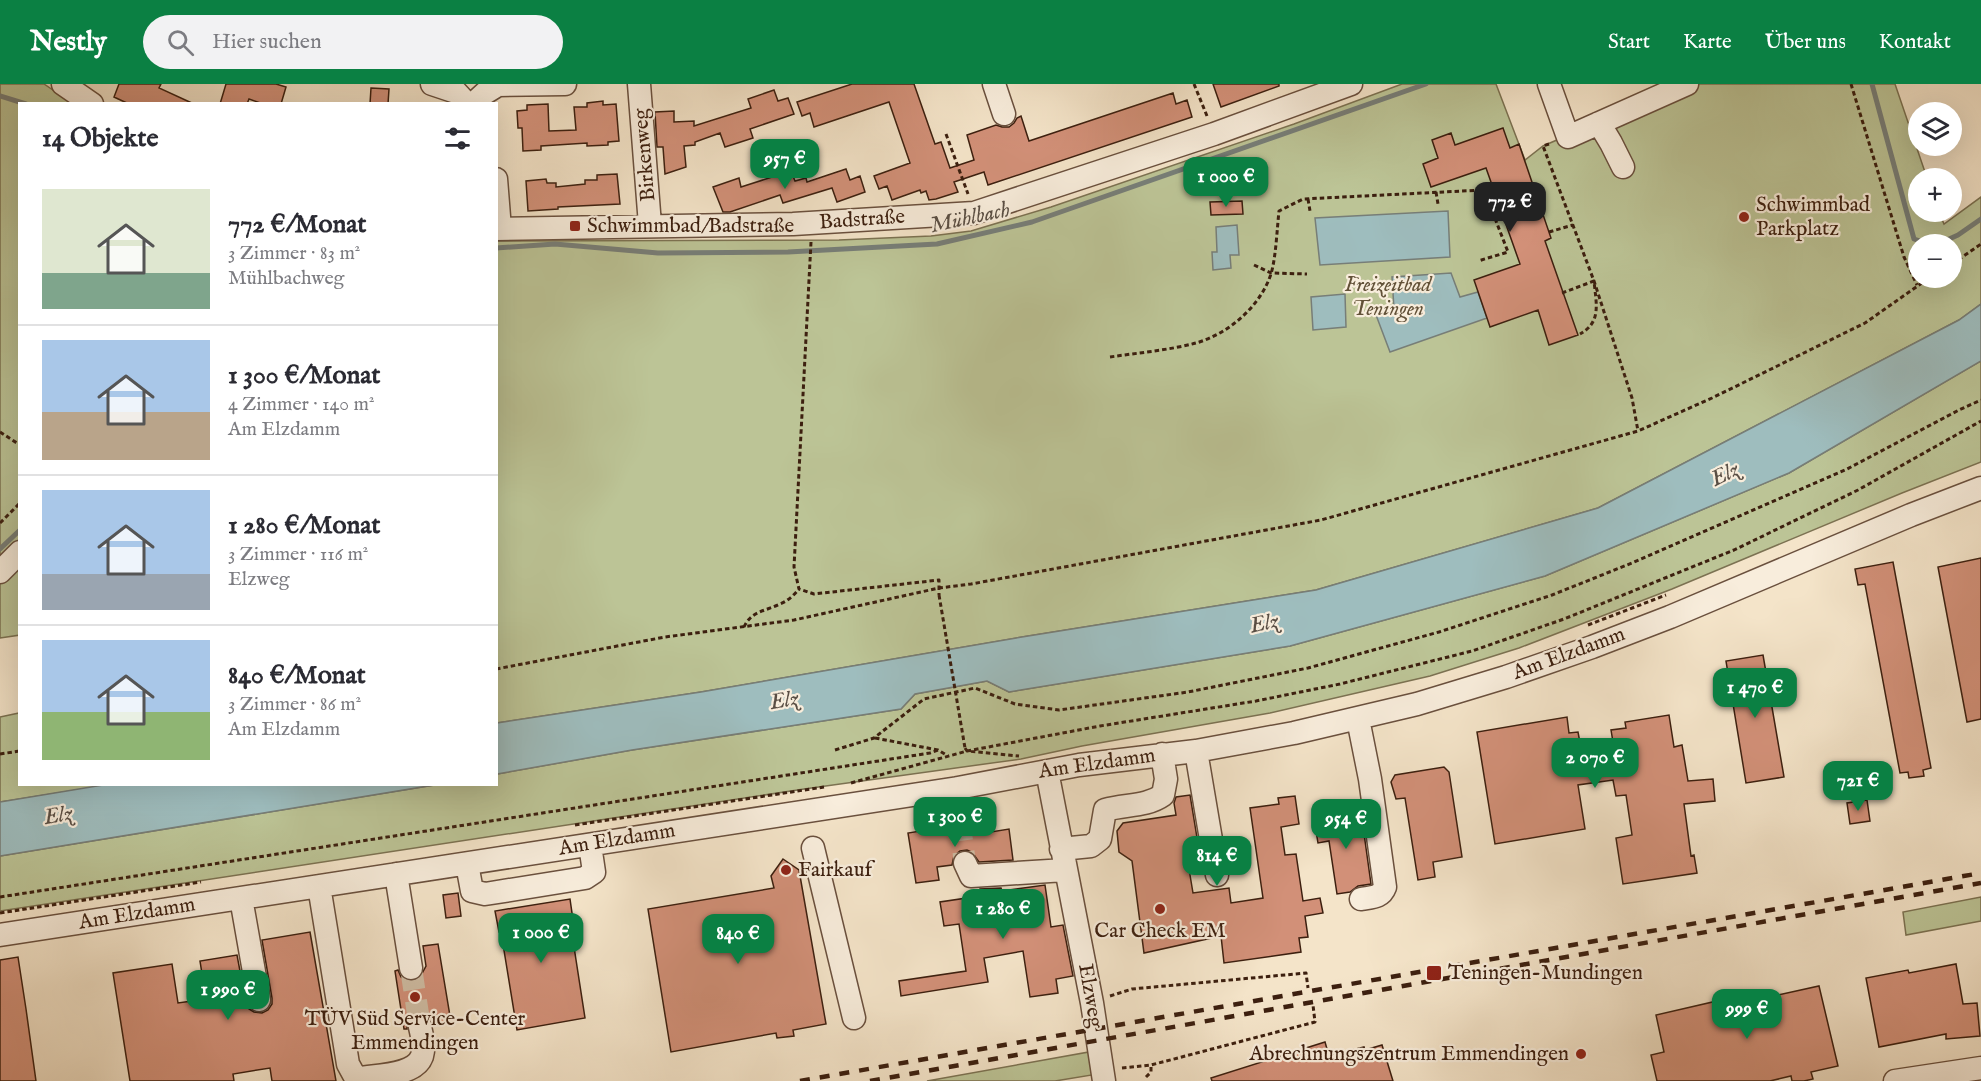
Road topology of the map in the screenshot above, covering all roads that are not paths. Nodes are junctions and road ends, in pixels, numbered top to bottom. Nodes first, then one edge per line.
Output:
1 (63, 84) edge
2 (432, 84) edge
3 (565, 84) edge
4 (639, 84) edge
5 (994, 84) edge
6 (1351, 84) edge
7 (1549, 84) edge
8 (1687, 84) edge
9 (89, 102) edge
10 (465, 102) edge
11 (476, 102) edge
12 (1004, 114) dead end
13 (1599, 123) junction
14 (1623, 167) dead end
15 (650, 225) junction
16 (498, 229) edge
17 (1981, 488) edge
18 (18, 554) edge
19 (0, 572) edge
20 (1358, 719) junction
21 (1196, 751) junction
22 (1162, 754) junction
23 (1047, 771) junction
24 (958, 788) junction
25 (958, 819) tunnel mouth
26 (590, 844) junction
27 (813, 848) dead end
28 (1063, 859) junction
29 (965, 862) dead end
30 (467, 864) junction
31 (396, 874) junction
32 (1217, 875) dead end
33 (319, 886) junction
34 (241, 898) junction
35 (1361, 899) dead end
36 (0, 935) edge
37 (411, 968) tunnel mouth
38 (259, 1000) dead end
39 (854, 1018) dead end
40 (420, 1027) tunnel mouth
41 (1981, 1068) edge
42 (1103, 1076) edge
43 (1895, 1081) edge

1 - 9 street
2 - 10 street
3 - 11 street
4 - 15 street, Birkenweg
5 - 12 street
6 - 15 street, Badstraße
7 - 13 street
8 - 13 street
13 - 14 street
15 - 16 street, Badstraße
17 - 20 street, Am Elzdamm
18 - 19 street
20 - 21 street, Am Elzdamm
20 - 35 street
21 - 22 street, Am Elzdamm
21 - 32 street
22 - 23 street, Am Elzdamm
22 - 28 street
23 - 24 street, Am Elzdamm
23 - 28 street, Elzweg
24 - 25 street
24 - 26 street, Am Elzdamm
26 - 30 street, Am Elzdamm
26 - 30 street
27 - 39 street
28 - 29 street
28 - 42 street, Elzweg
30 - 31 street, Am Elzdamm
31 - 33 street, Am Elzdamm
31 - 37 street
33 - 34 street, Am Elzdamm
33 - 40 street
34 - 36 street, Am Elzdamm
34 - 38 street
41 - 43 street

